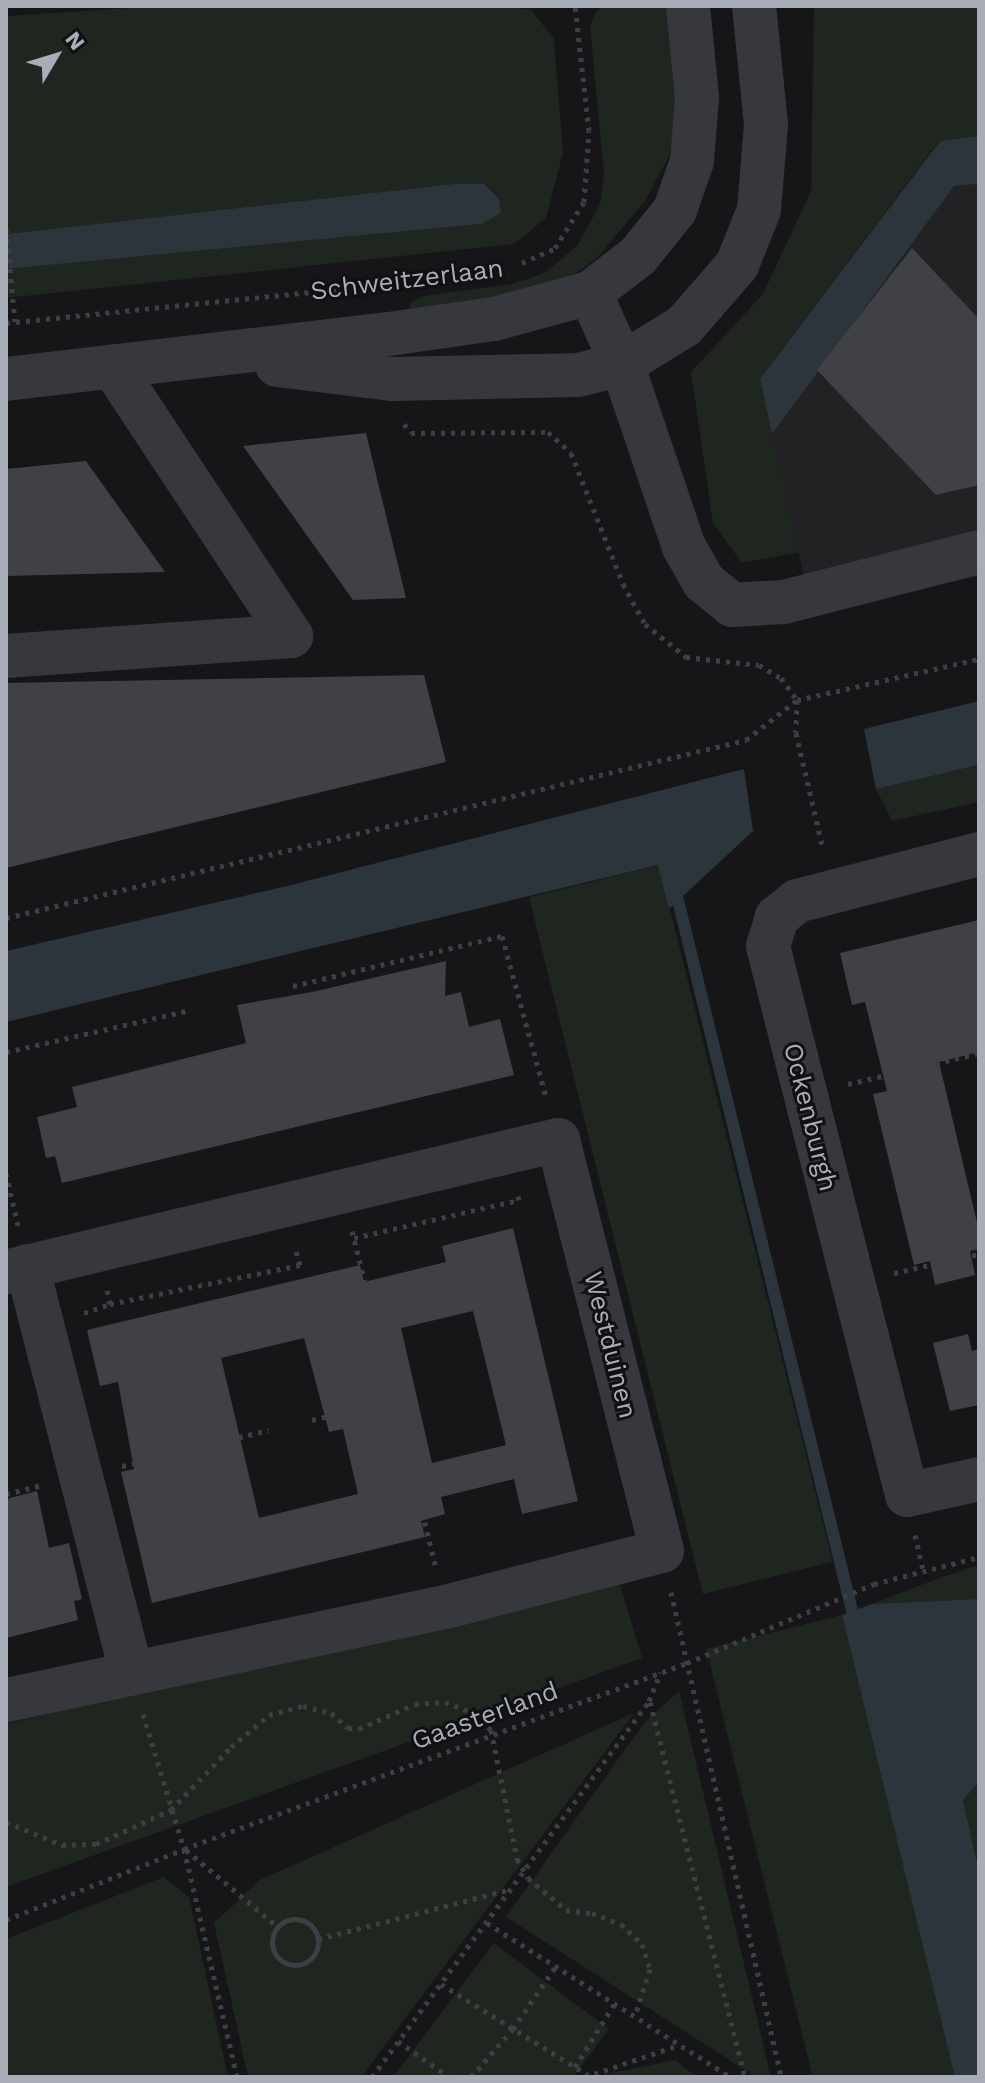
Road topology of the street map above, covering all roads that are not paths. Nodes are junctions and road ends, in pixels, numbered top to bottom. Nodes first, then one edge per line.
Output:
1 (688, 6) edge
2 (754, 6) edge
3 (590, 293) junction
4 (211, 357) junction
5 (622, 364) junction
6 (113, 367) junction
7 (6, 379) edge
8 (979, 552) edge
9 (6, 656) edge
10 (979, 854) edge
11 (17, 1269) edge
12 (979, 1479) edge
13 (131, 1672) junction
14 (6, 1700) edge

1 - 3 street, Schweitzerlaan
2 - 5 street, Schweitzerlaan
3 - 4 street, Schweitzerlaan
3 - 5 street
4 - 5 street, Schweitzerlaan
4 - 6 street, Schweitzerlaan
5 - 8 street
6 - 7 street, Schweitzerlaan
6 - 9 street
10 - 12 street, Ockenburgh
11 - 13 street
11 - 13 street, Westduinen
13 - 14 street

